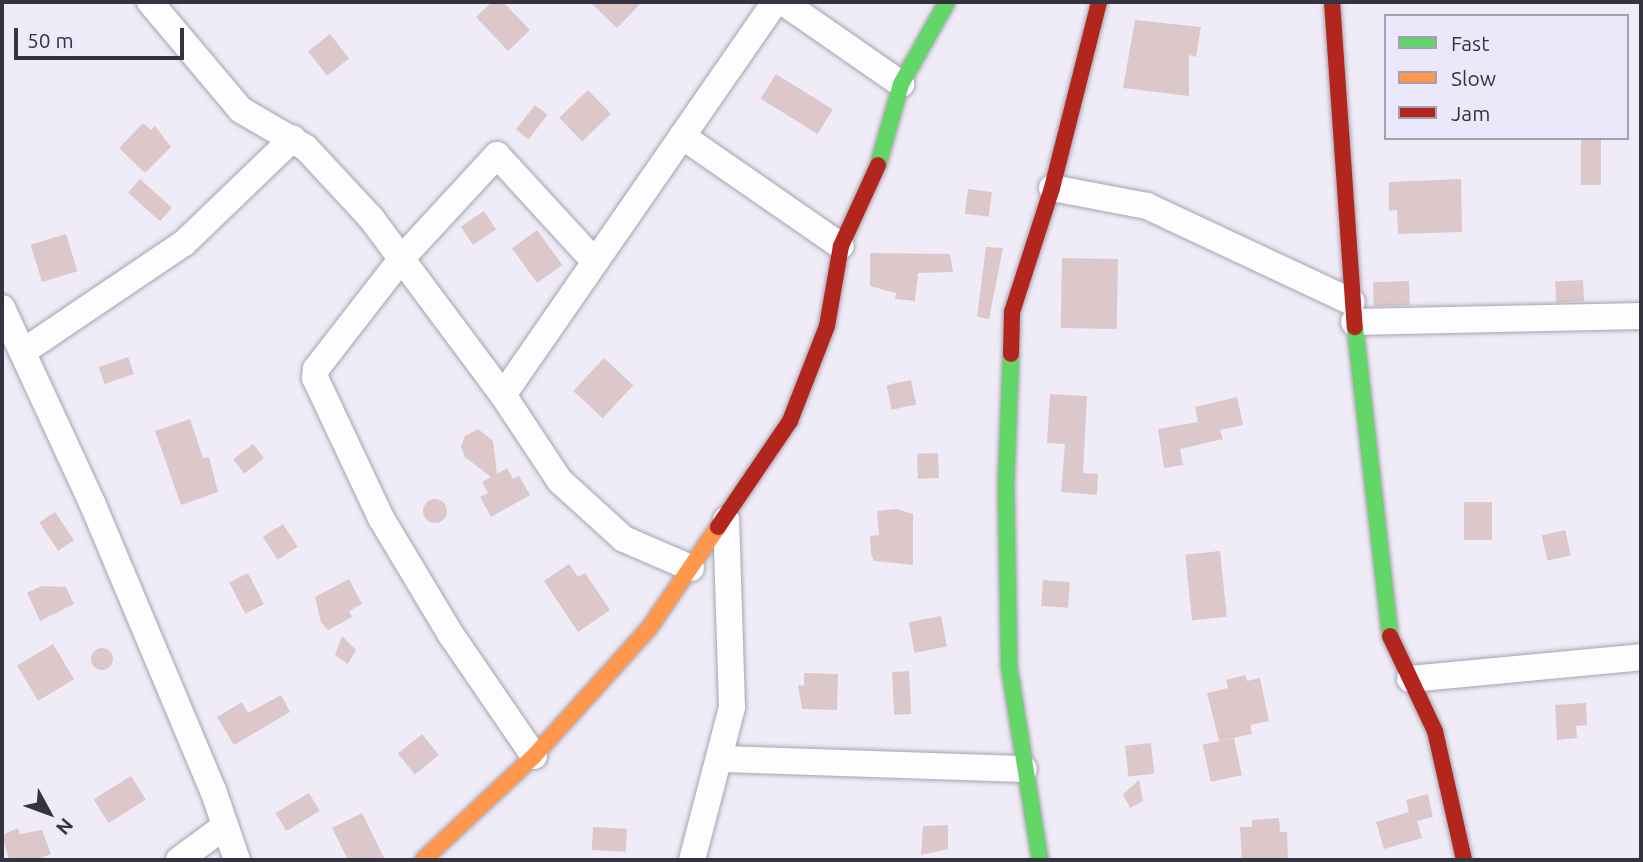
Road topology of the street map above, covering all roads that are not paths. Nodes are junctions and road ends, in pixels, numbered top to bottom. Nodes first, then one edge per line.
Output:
1 (150, 2) edge
2 (775, 2) edge
3 (783, 2) edge
4 (947, 2) edge
5 (1100, 2) edge
6 (1332, 2) edge
7 (901, 85) junction
8 (682, 136) junction
9 (293, 138) junction
10 (1052, 188) junction
11 (841, 246) junction
12 (402, 258) junction
13 (595, 262) junction
14 (2, 308) edge
15 (1353, 312) junction
16 (1641, 316) edge
17 (24, 351) junction
18 (503, 395) junction
19 (726, 520) junction
20 (691, 568) junction
21 (1641, 657) edge
22 (1410, 679) junction
23 (534, 756) junction
24 (721, 760) junction
25 (1024, 769) junction
26 (225, 826) junction
27 (178, 860) edge
28 (237, 860) edge
29 (423, 860) edge
30 (692, 860) edge
31 (1040, 860) edge
32 (1464, 860) edge

1 - 9 street
2 - 8 street
3 - 7 street
4 - 7 street
5 - 10 street
6 - 15 street
7 - 11 street
8 - 11 street
8 - 13 street
9 - 12 street
9 - 17 street
10 - 15 street
10 - 25 street
11 - 19 street
12 - 13 street
12 - 18 street
12 - 23 street
13 - 18 street
14 - 17 street
15 - 16 street
15 - 22 street
17 - 26 street
18 - 20 street
19 - 20 street
19 - 24 street
20 - 23 street
21 - 22 street
22 - 32 street
23 - 29 street
24 - 25 street
24 - 30 street
25 - 31 street
26 - 27 street
26 - 28 street

